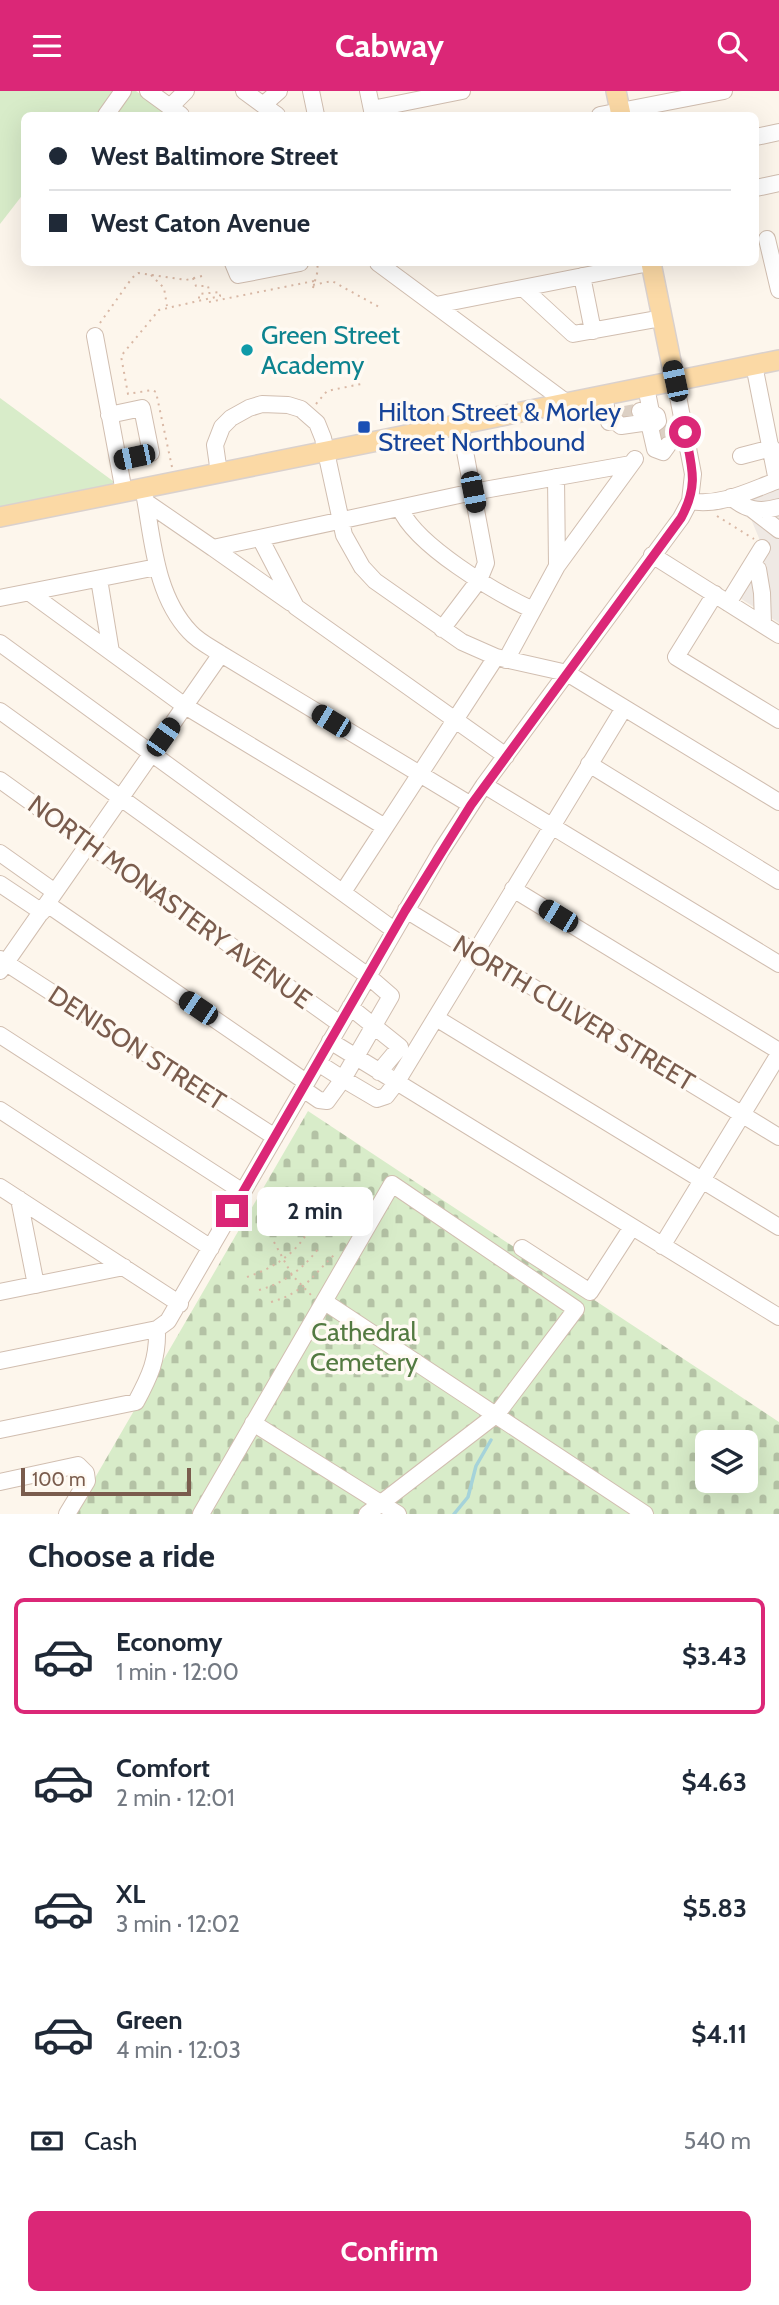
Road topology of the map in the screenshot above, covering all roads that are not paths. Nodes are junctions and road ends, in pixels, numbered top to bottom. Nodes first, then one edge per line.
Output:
1 (123, 91) edge
2 (148, 91) edge
3 (186, 91) edge
4 (244, 91) edge
5 (279, 91) edge
6 (310, 91) edge
7 (368, 91) edge
8 (462, 91) edge
9 (617, 91) edge
10 (724, 91) edge
11 (263, 105) junction
12 (176, 111) edge
13 (109, 112) edge
14 (273, 112) edge
15 (315, 112) edge
16 (372, 112) edge
17 (621, 112) edge
18 (626, 112) edge
19 (779, 132) edge
20 (759, 136) edge
21 (779, 183) edge
22 (759, 187) edge
23 (767, 239) edge
24 (234, 266) edge
25 (284, 266) edge
26 (634, 266) edge
27 (651, 266) edge
28 (398, 269) edge
29 (582, 276) junction
30 (523, 288) junction
31 (779, 290) edge
32 (436, 305) junction
33 (662, 318) junction
34 (593, 331) junction
35 (97, 332) road end
36 (779, 361) edge
37 (754, 365) junction
38 (675, 381) junction
39 (646, 387) junction
40 (604, 395) junction
41 (567, 403) junction
42 (681, 413) junction
43 (109, 415) junction
44 (651, 419) junction
45 (460, 425) junction
46 (772, 448) junction
47 (328, 451) junction
48 (689, 452) junction
49 (741, 456) dead end
50 (118, 460) junction
51 (219, 473) junction
52 (556, 477) junction
53 (778, 481) edge
54 (473, 492) junction
55 (137, 494) junction
56 (730, 497) junction
57 (690, 501) junction
58 (779, 507) edge
59 (400, 508) junction
60 (753, 510) junction
61 (0, 517) edge
62 (341, 521) junction
63 (779, 530) edge
64 (260, 538) junction
65 (762, 546) road end
66 (213, 548) junction
67 (652, 555) junction
68 (557, 566) junction
69 (157, 567) junction
70 (758, 569) dead end
71 (99, 579) junction
72 (479, 580) junction
73 (30, 593) junction
74 (762, 593) junction
75 (725, 598) junction
76 (0, 599) edge
77 (296, 607) junction
78 (533, 610) junction
79 (763, 624) junction
80 (442, 629) junction
81 (779, 635) edge
82 (0, 643) edge
83 (111, 652) junction
84 (220, 654) junction
85 (501, 659) junction
86 (567, 673) junction
87 (185, 706) junction
88 (624, 708) junction
89 (0, 711) edge
90 (455, 719) junction
91 (779, 720) edge
92 (152, 753) junction
93 (506, 756) junction
94 (589, 764) junction
95 (419, 774) junction
96 (0, 780) edge
97 (484, 785) junction
98 (120, 798) junction
99 (779, 802) edge
100 (471, 805) junction
101 (552, 826) junction
102 (384, 827) junction
103 (89, 844) junction
104 (0, 853) edge
105 (779, 881) edge
106 (0, 884) edge
107 (513, 890) junction
108 (343, 892) junction
109 (48, 903) junction
110 (405, 911) junction
111 (394, 930) junction
112 (475, 953) junction
113 (779, 964) edge
114 (2, 965) edge
115 (368, 976) junction
116 (350, 1007) junction
117 (436, 1018) junction
118 (340, 1024) junction
119 (374, 1027) junction
120 (0, 1035) edge
121 (330, 1041) junction
122 (779, 1052) edge
123 (355, 1057) junction
124 (318, 1063) junction
125 (379, 1072) junction
126 (343, 1079) junction
127 (396, 1083) junction
128 (305, 1086) junction
129 (0, 1111) edge
130 (742, 1115) junction
131 (275, 1137) junction
132 (779, 1137) edge
133 (702, 1180) junction
134 (0, 1187) edge
135 (243, 1192) junction
136 (19, 1199) junction
137 (632, 1227) junction
138 (779, 1227) edge
139 (662, 1246) junction
140 (211, 1248) junction
141 (522, 1248) dead end
142 (124, 1267) junction
143 (36, 1285) junction
144 (0, 1292) edge
145 (325, 1302) junction
146 (180, 1304) junction
147 (779, 1317) edge
148 (157, 1329) junction
149 (0, 1361) edge
150 (497, 1414) junction
151 (253, 1423) junction
152 (0, 1430) edge
153 (0, 1482) edge
154 (381, 1504) junction
155 (67, 1514) edge
156 (201, 1514) edge
157 (367, 1514) edge
158 (398, 1514) edge
159 (645, 1514) edge

1 - 13 street
2 - 12 street
3 - 12 street
4 - 11 street
5 - 11 street
6 - 15 street
7 - 16 street
8 - 16 street
9 - 17 main road
10 - 18 street
11 - 14 street
19 - 20 street
21 - 22 street
23 - 31 street
24 - 25 street
26 - 29 street
27 - 33 main road
28 - 32 street
29 - 30 street
29 - 34 street
30 - 32 street
30 - 34 street
32 - 41 street
33 - 34 street
33 - 38 main road
35 - 43 street
36 - 37 main road
37 - 38 main road
37 - 46 street
38 - 39 main road
38 - 42 street
39 - 40 main road
39 - 44 street
40 - 41 main road
40 - 44 street
41 - 45 main road
42 - 44 street
42 - 48 street
43 - 50 street
43 - 50 street
44 - 48 street
45 - 47 main road
45 - 54 street
46 - 49 street
46 - 53 street
47 - 51 main road
47 - 51 street
47 - 62 street
48 - 57 street
50 - 55 street
51 - 55 main road
52 - 54 street
52 - 68 street
52 - 68 street
53 - 56 street
54 - 59 street
54 - 72 street
55 - 61 main road
55 - 66 street
55 - 69 street
56 - 57 street
56 - 60 street
57 - 67 street
58 - 60 street
59 - 62 street
59 - 72 street
60 - 63 street
62 - 64 street
62 - 80 street
64 - 66 street
64 - 77 street
65 - 75 street
66 - 77 street
67 - 75 street
67 - 86 street
68 - 78 street
69 - 71 street
69 - 84 street
70 - 74 street
71 - 73 street
71 - 83 street
72 - 78 street
72 - 80 street
73 - 76 street
73 - 83 street
74 - 75 street
74 - 79 street
75 - 79 street
75 - 91 street
77 - 90 street
78 - 85 street
79 - 81 street
80 - 85 street
82 - 92 street
83 - 87 street
84 - 87 street
84 - 95 street
85 - 86 street
85 - 90 street
86 - 88 street
86 - 93 street
87 - 92 street
87 - 102 street
88 - 94 street
88 - 99 street
89 - 98 street
90 - 93 street
90 - 95 street
92 - 98 street
92 - 108 street
93 - 97 street
94 - 101 street
94 - 105 street
95 - 100 street
95 - 102 street
96 - 103 street, NORTH MONASTERY AVENUE
97 - 100 street
97 - 101 street
98 - 103 street
98 - 115 street
100 - 110 street
101 - 107 street
101 - 113 street
102 - 108 street
103 - 109 street
103 - 118 street, NORTH MONASTERY AVENUE
104 - 109 street
106 - 109 street
107 - 112 street
107 - 122 street
108 - 111 street
109 - 114 street
109 - 128 street
110 - 111 street
110 - 112 street, NORTH CULVER STREET
111 - 115 street
112 - 117 street
112 - 130 street, NORTH CULVER STREET
114 - 131 street, DENISON STREET
115 - 116 street
115 - 119 street
116 - 118 street
116 - 119 street
117 - 127 street
117 - 133 street
118 - 121 street
119 - 123 street
119 - 125 street
120 - 135 street
121 - 123 street
121 - 124 street
122 - 130 street
123 - 125 street
123 - 126 street
124 - 126 street
124 - 128 street
125 - 127 street
126 - 127 street
126 - 128 street
127 - 137 street
128 - 131 street
129 - 140 street
130 - 132 street, NORTH CULVER STREET
130 - 133 street
131 - 135 street
133 - 138 street
133 - 139 street
134 - 136 street
135 - 140 street
136 - 142 street
136 - 143 street
137 - 139 street
137 - 141 street
139 - 147 street
140 - 146 street
142 - 143 street
142 - 146 street
143 - 144 street
145 - 150 street
145 - 150 street
145 - 151 street
146 - 148 street
148 - 149 street
148 - 152 street
150 - 154 street
150 - 159 street
151 - 154 street
151 - 156 street
153 - 155 street
154 - 157 street
154 - 158 street

